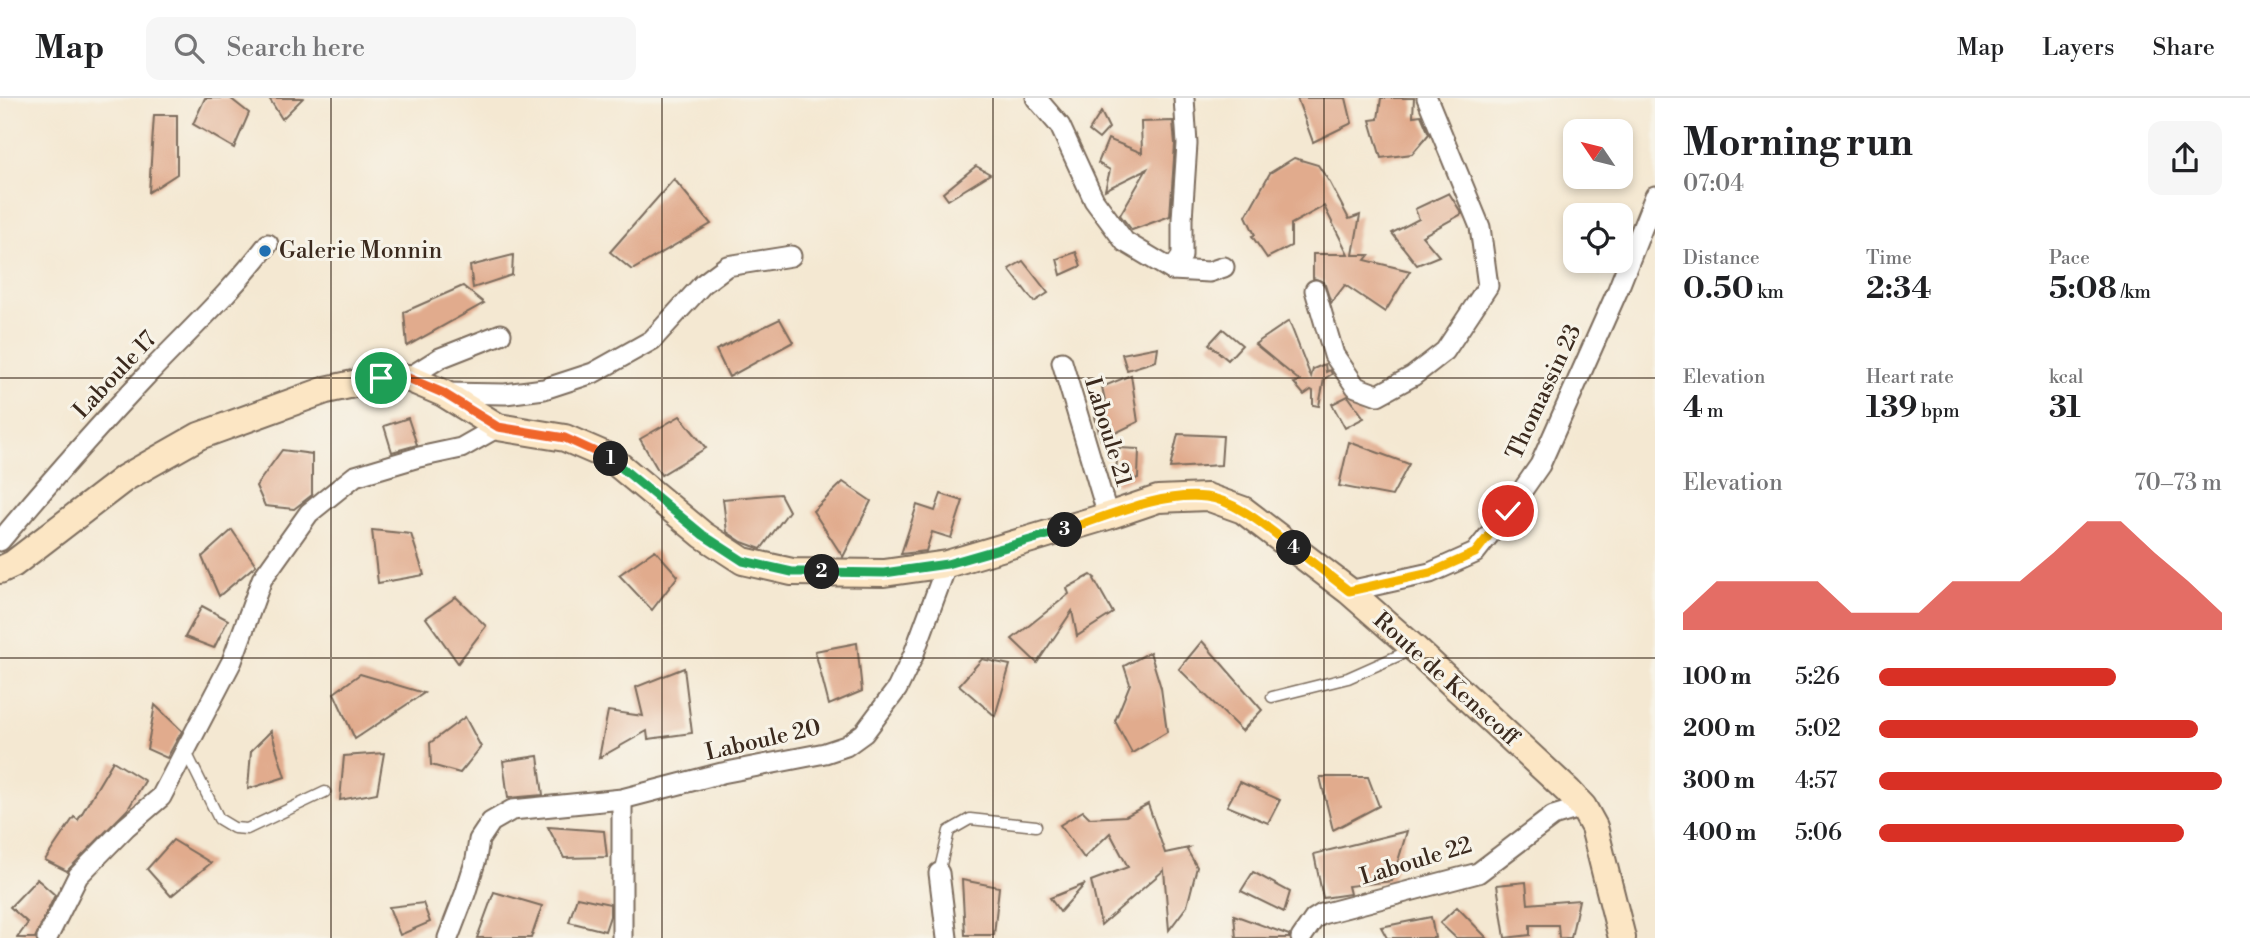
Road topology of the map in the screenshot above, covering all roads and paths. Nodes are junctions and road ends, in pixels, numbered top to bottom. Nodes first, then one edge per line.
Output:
1 (1036, 98) edge
2 (1184, 98) edge
3 (1427, 98) edge
4 (1655, 196) edge
5 (268, 244) dead end
6 (791, 256) dead end
7 (1224, 267) dead end
8 (1172, 270) junction
9 (1315, 290) dead end
10 (501, 334) dead end
11 (1062, 362) dead end
12 (408, 378) junction
13 (443, 393) junction
14 (498, 427) junction
15 (1108, 516) junction
16 (0, 541) edge
17 (947, 564) junction
18 (0, 570) edge
19 (1349, 591) junction
20 (1414, 648) junction
21 (1272, 697) dead end
22 (185, 751) junction
23 (325, 792) dead end
24 (622, 799) junction
25 (1583, 807) junction
26 (1036, 826) dead end
27 (939, 873) joint
28 (47, 938) edge
29 (448, 938) edge
30 (622, 938) edge
31 (947, 938) edge
32 (1301, 938) edge
33 (1622, 938) edge

1 - 8 street
2 - 8 street
3 - 9 street
4 - 19 street, Thomassin 23
5 - 16 street, Laboule 17
6 - 13 street
7 - 8 street
10 - 12 street
11 - 15 street, Laboule 21
12 - 13 main road, Route de Kenscoff
12 - 18 main road, Route de Kenscoff
13 - 14 main road, Route de Kenscoff
14 - 17 main road, Route de Kenscoff
14 - 22 street
15 - 17 main road, Route de Kenscoff
15 - 19 main road, Route de Kenscoff
17 - 24 street, Laboule 20
19 - 20 main road, Route de Kenscoff
20 - 21 lane
20 - 25 main road, Route de Kenscoff
22 - 23 lane
22 - 28 street
24 - 29 street, Laboule 20
24 - 30 street
25 - 32 street, Laboule 22
25 - 33 main road, Route de Kenscoff
26 - 27 lane
27 - 31 street

